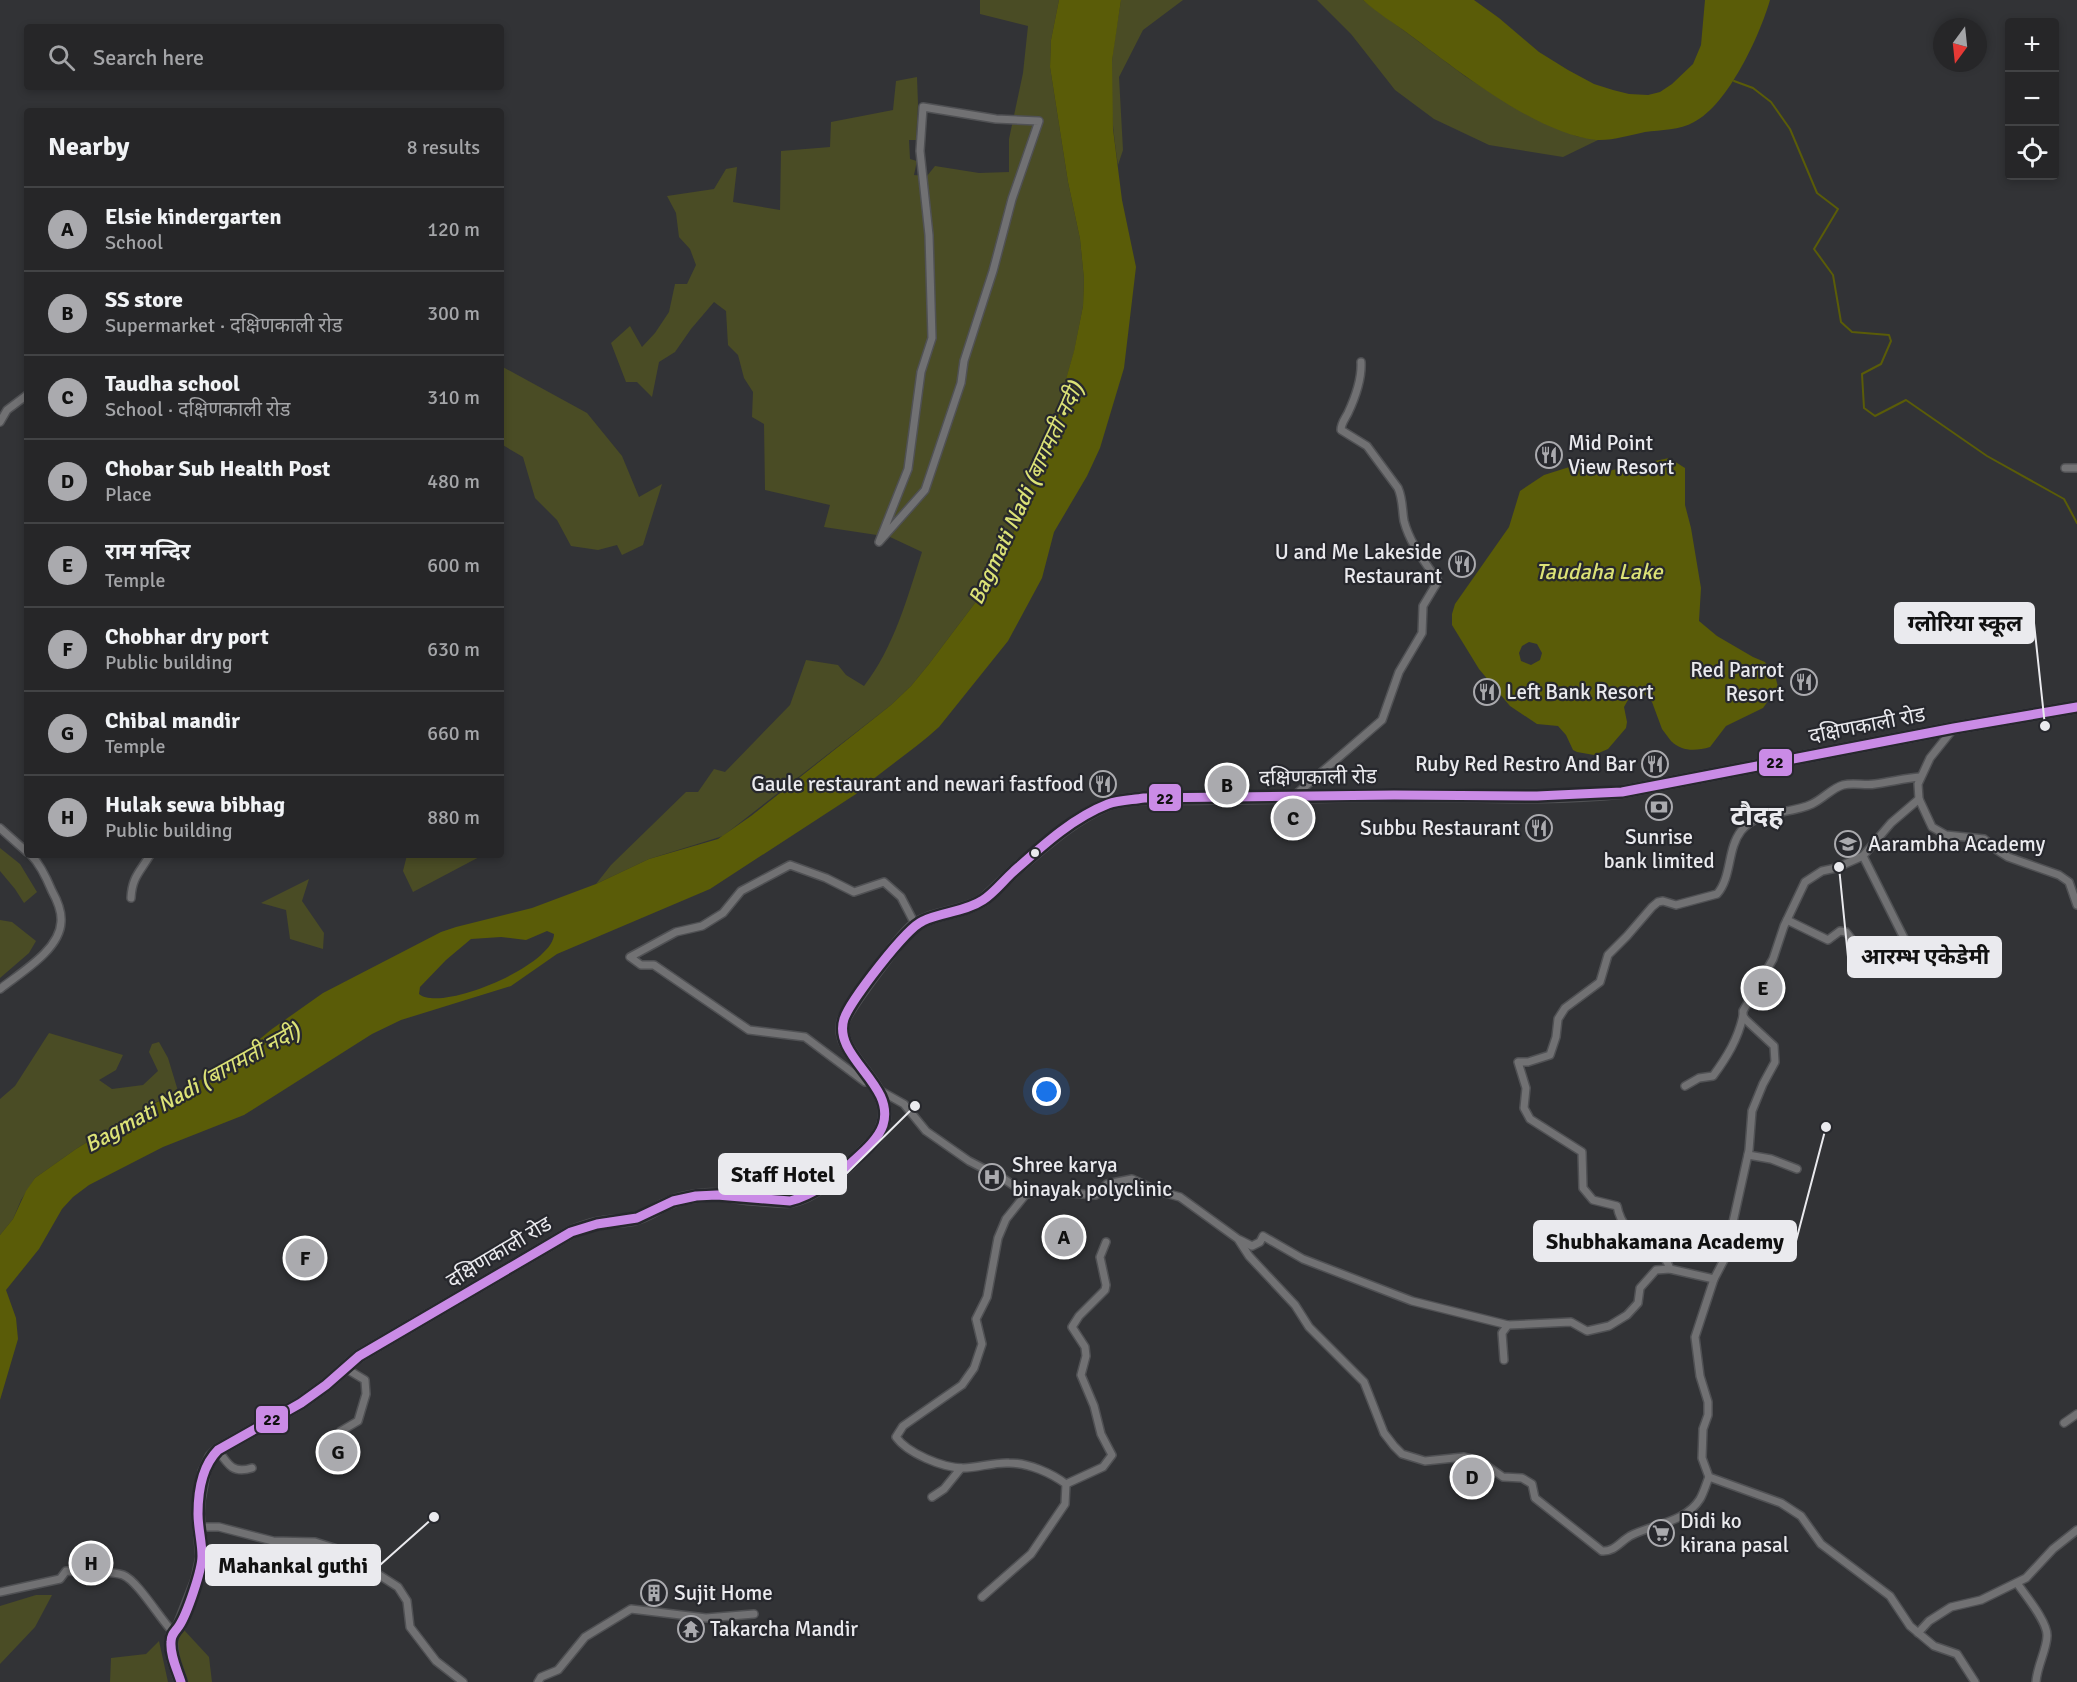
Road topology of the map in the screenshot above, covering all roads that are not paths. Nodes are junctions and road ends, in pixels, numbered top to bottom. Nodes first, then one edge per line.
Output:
1 (1361, 362) dead end
2 (24, 397) edge
3 (0, 422) edge
4 (2065, 468) dead end
5 (2077, 468) edge
6 (879, 542) joint
7 (2077, 707) edge
8 (1954, 728) junction
9 (1920, 777) junction
10 (1293, 796) junction
11 (1919, 800) junction
12 (0, 828) edge
13 (24, 849) edge
14 (1863, 856) junction
15 (33, 858) edge
16 (148, 858) edge
17 (131, 898) dead end
18 (2077, 905) edge
19 (1787, 920) junction
20 (916, 926) junction
21 (1914, 958) dead end
22 (1868, 966) dead end
23 (0, 989) edge
24 (1743, 1016) junction
25 (875, 1085) junction
26 (1685, 1086) dead end
27 (1748, 1155) junction
28 (1797, 1169) dead end
29 (1026, 1194) junction
30 (1238, 1239) junction
31 (1106, 1242) dead end
32 (1670, 1269) junction
33 (1714, 1279) junction
34 (1508, 1325) junction
35 (1504, 1360) dead end
36 (345, 1368) junction
37 (2077, 1414) edge
38 (2064, 1423) dead end
39 (336, 1445) dead end
40 (218, 1450) junction
41 (252, 1468) dead end
42 (961, 1468) junction
43 (1709, 1477) junction
44 (1066, 1484) junction
45 (932, 1497) dead end
46 (198, 1527) junction
47 (2077, 1530) edge
48 (2017, 1583) junction
49 (0, 1592) edge
50 (982, 1597) dead end
51 (754, 1614) dead end
52 (173, 1632) junction
53 (1918, 1633) junction
54 (181, 1682) edge
55 (463, 1682) edge
56 (538, 1682) edge
57 (1975, 1682) edge
58 (2036, 1682) edge

1 - 10 street
2 - 3 street
4 - 5 street
6 - 6 street
7 - 8 main road, दक्षिणकाली रोड
8 - 9 street
8 - 10 main road, दक्षिणकाली रोड
9 - 11 street
9 - 32 street
10 - 20 main road, दक्षिणकाली रोड
11 - 14 street
11 - 18 street
12 - 13 street
14 - 19 street
14 - 21 street
15 - 23 street
16 - 17 street
19 - 22 street
19 - 24 street
20 - 25 main road, दक्षिणकाली रोड
20 - 25 street
24 - 26 street
24 - 27 street
25 - 29 street
25 - 36 main road, दक्षिणकाली रोड
27 - 28 street
27 - 33 street
29 - 30 street
29 - 42 street
30 - 34 street
30 - 43 street
31 - 44 street
32 - 33 street
32 - 34 street
33 - 43 street
34 - 35 street
36 - 39 street
36 - 40 main road, दक्षिणकाली रोड
37 - 38 street
40 - 41 street
40 - 46 main road
42 - 44 street
42 - 45 street
43 - 53 street
44 - 50 street
46 - 52 main road
46 - 55 street
47 - 48 street
48 - 53 street
48 - 58 street
49 - 52 street
51 - 56 street
52 - 54 main road
53 - 57 street

